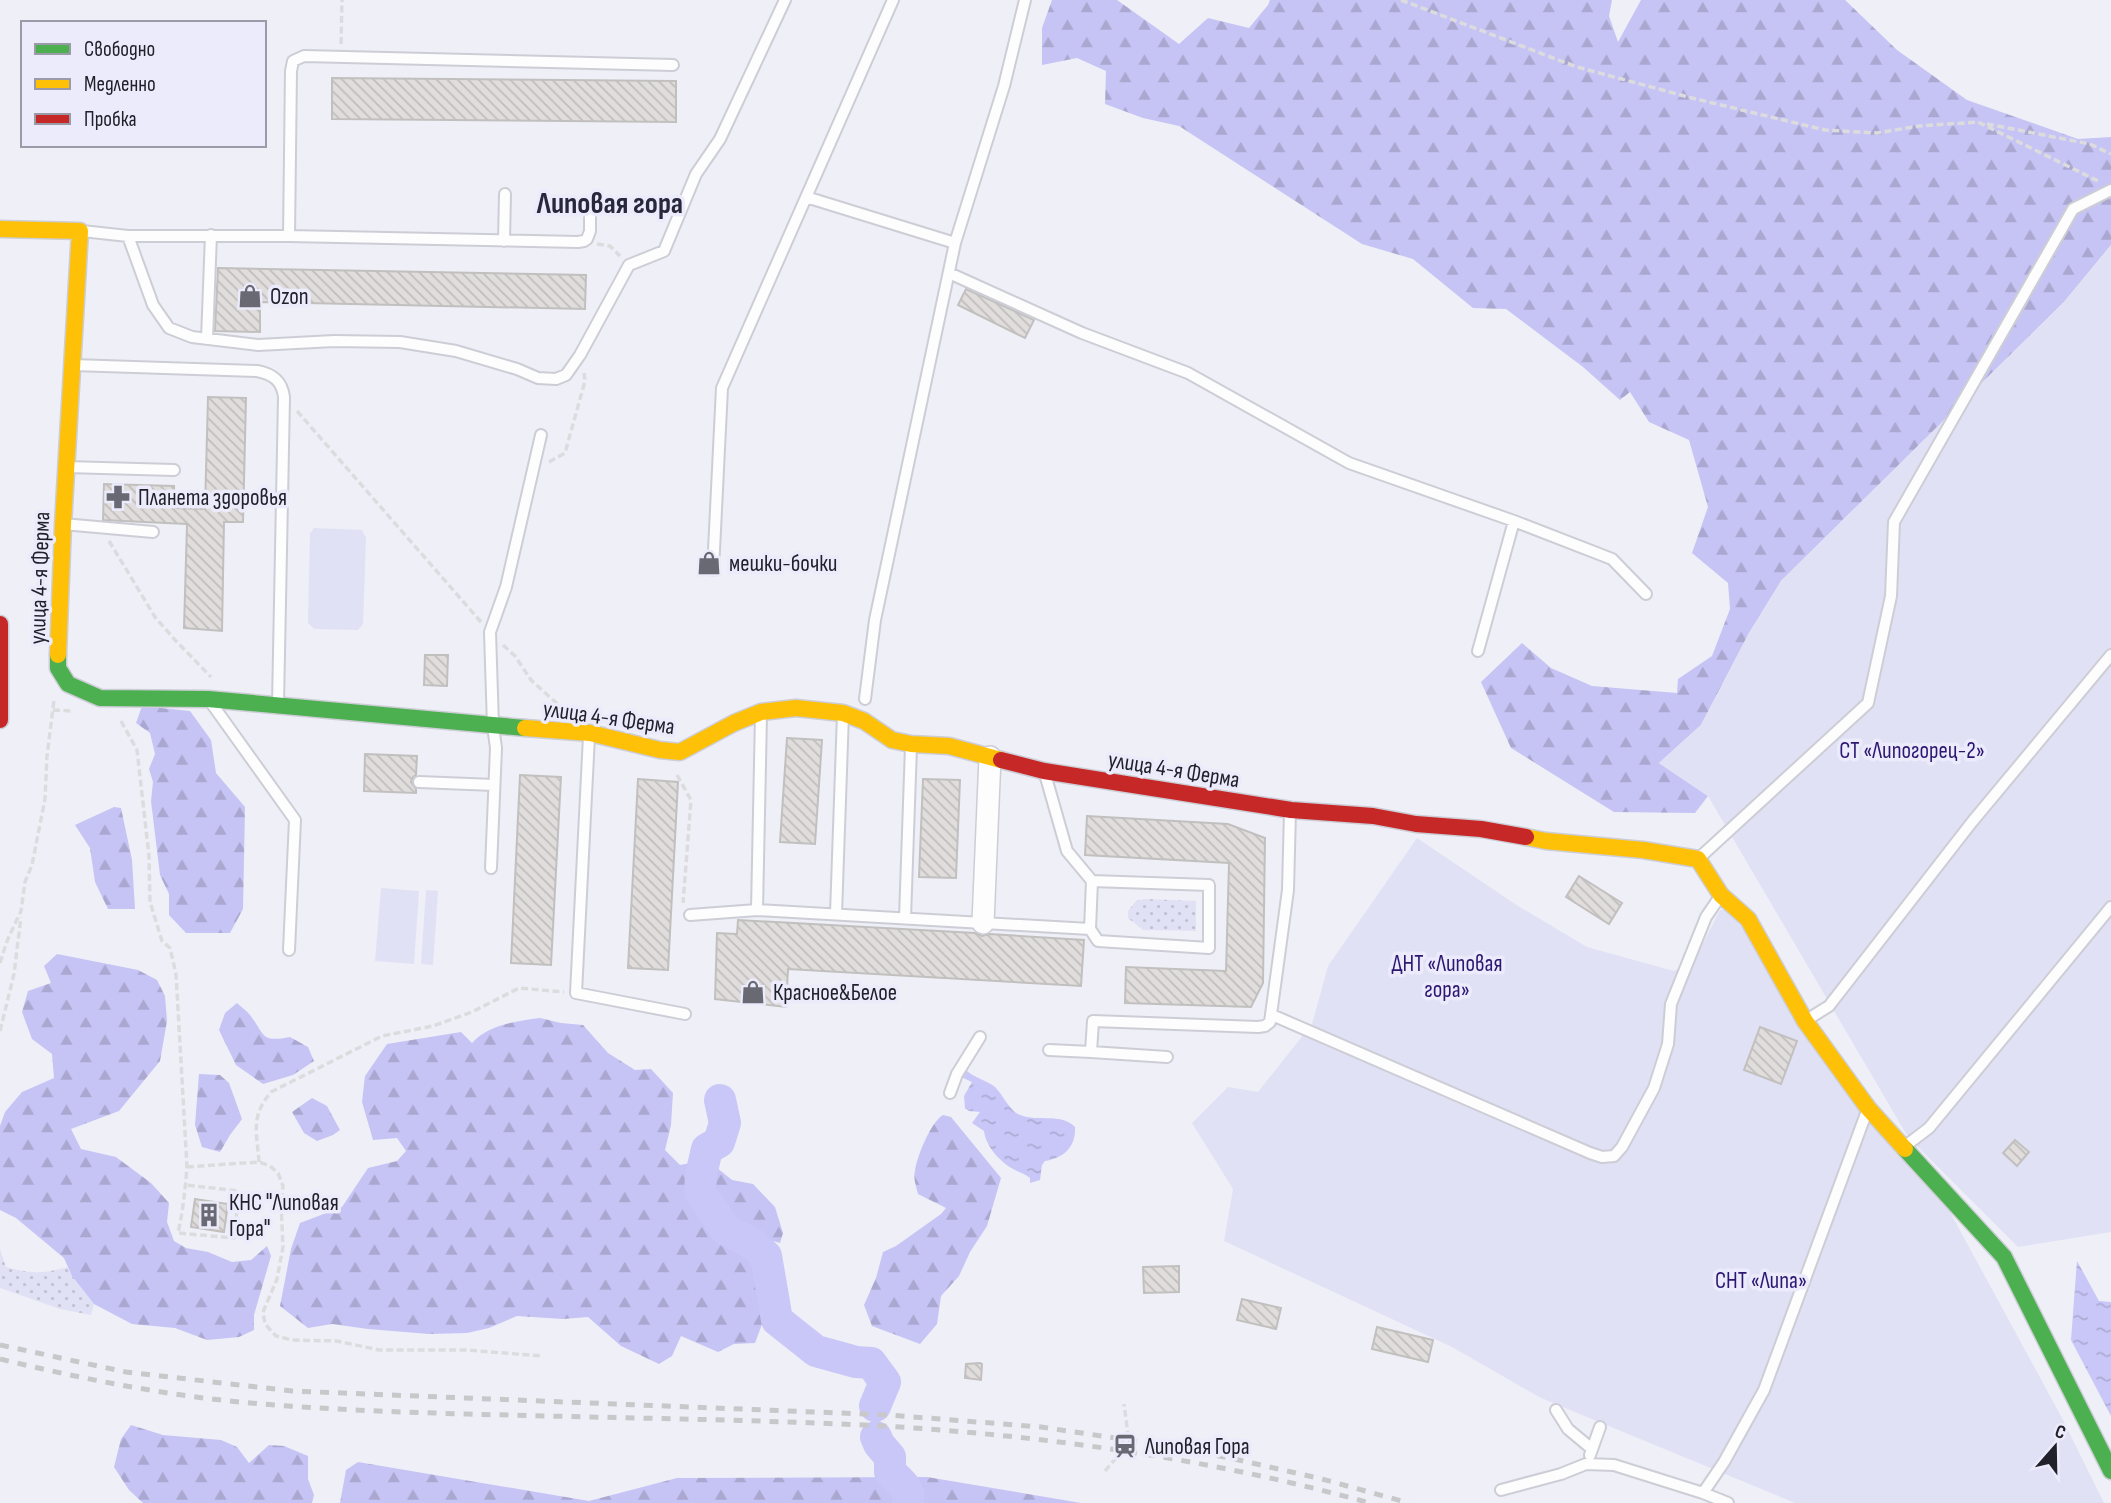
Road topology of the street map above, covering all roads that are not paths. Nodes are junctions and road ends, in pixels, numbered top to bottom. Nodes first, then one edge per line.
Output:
1 (785, 0) edge
2 (893, 0) edge
3 (1025, 0) edge
4 (673, 65) dead end
5 (2111, 189) edge
6 (505, 194) dead end
7 (806, 197) junction
8 (590, 203) dead end
9 (0, 229) edge
10 (80, 231) junction
11 (211, 235) junction
12 (128, 236) junction
13 (289, 236) junction
14 (504, 241) junction
15 (955, 243) junction
16 (949, 273) junction
17 (207, 339) junction
18 (72, 365) junction
19 (541, 435) dead end
20 (66, 467) junction
21 (174, 470) dead end
22 (1514, 521) junction
23 (63, 524) junction
24 (153, 532) dead end
25 (713, 570) dead end
26 (1646, 594) dead end
27 (0, 624) edge
28 (1478, 652) dead end
29 (2111, 655) edge
30 (208, 699) junction
31 (865, 699) dead end
32 (278, 704) junction
33 (761, 712) junction
34 (843, 713) junction
35 (0, 720) edge
36 (493, 726) junction
37 (583, 733) junction
38 (911, 744) junction
39 (990, 757) junction
40 (1044, 771) junction
41 (419, 782) dead end
42 (494, 785) junction
43 (1290, 810) junction
44 (1698, 859) junction
45 (491, 868) dead end
46 (1092, 881) junction
47 (1721, 895) junction
48 (2111, 907) edge
49 (687, 910) road end
50 (757, 910) junction
51 (836, 914) junction
52 (905, 918) junction
53 (983, 923) junction
54 (1090, 929) junction
55 (289, 950) dead end
56 (685, 1013) dead end
57 (1272, 1014) junction
58 (1805, 1021) junction
59 (980, 1037) dead end
60 (1049, 1050) dead end
61 (1091, 1052) junction
62 (1167, 1057) dead end
63 (950, 1093) dead end
64 (1868, 1108) junction
65 (1904, 1147) junction
66 (1556, 1410) dead end
67 (1600, 1427) dead end
68 (1592, 1449) junction
69 (1586, 1464) junction
70 (2111, 1471) edge
71 (1501, 1490) dead end
72 (1703, 1493) junction
73 (1727, 1503) edge

1 - 17 lane
2 - 7 lane
3 - 15 lane
4 - 13 lane
5 - 44 lane
6 - 14 lane
7 - 15 lane
7 - 25 lane
8 - 14 lane
9 - 10 street
10 - 12 lane
10 - 18 street, улица 4-я Ферма
11 - 12 lane
11 - 13 lane
11 - 17 lane
12 - 17 lane
13 - 14 lane
15 - 16 lane
16 - 22 lane
16 - 31 lane
18 - 20 street, улица 4-я Ферма
18 - 32 lane
19 - 36 lane
20 - 21 lane
20 - 23 street, улица 4-я Ферма
22 - 26 lane
22 - 28 lane
23 - 24 lane
23 - 30 street, улица 4-я Ферма
27 - 35 street
29 - 58 lane
30 - 32 street, улица 4-я Ферма
30 - 55 lane
32 - 36 street, улица 4-я Ферма
33 - 34 street, улица 4-я Ферма
33 - 37 street, улица 4-я Ферма
33 - 50 lane
34 - 38 street, улица 4-я Ферма
34 - 51 lane
36 - 37 street, улица 4-я Ферма
36 - 42 lane
37 - 56 lane
38 - 39 street, улица 4-я Ферма
38 - 52 lane
39 - 40 street, улица 4-я Ферма
39 - 53 street
40 - 43 street, улица 4-я Ферма
40 - 46 lane
41 - 42 lane
42 - 45 lane
43 - 44 street, улица 4-я Ферма
43 - 57 lane
44 - 47 street
46 - 54 lane
46 - 54 lane
47 - 57 lane
47 - 58 street
48 - 65 lane
49 - 50 lane
50 - 51 lane
51 - 52 lane
52 - 53 lane
53 - 54 lane
57 - 61 lane
58 - 64 street
59 - 63 lane
60 - 61 lane
61 - 62 lane
64 - 65 street
64 - 72 lane
65 - 70 street
66 - 68 lane
67 - 68 lane
68 - 69 lane
69 - 71 lane
69 - 72 lane
72 - 73 lane

